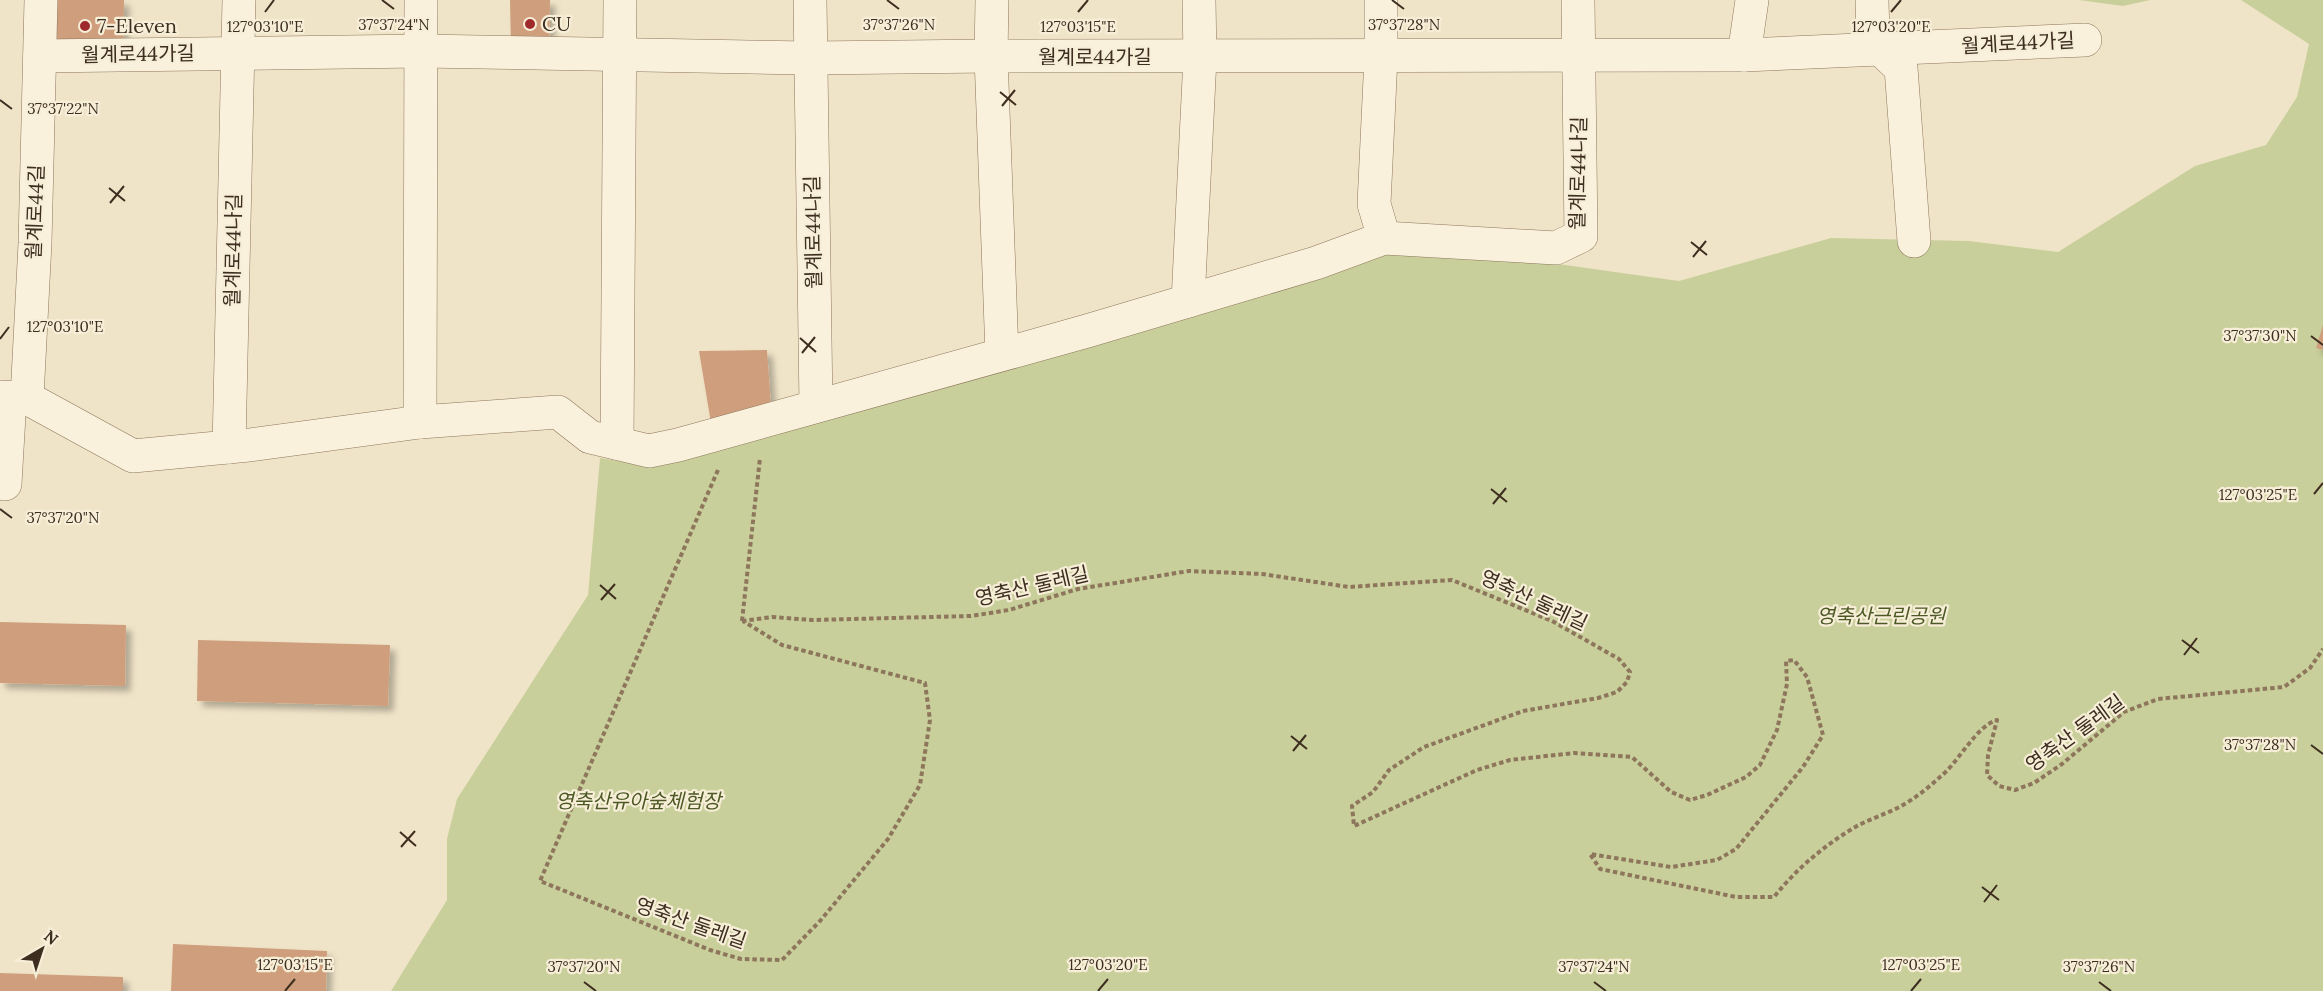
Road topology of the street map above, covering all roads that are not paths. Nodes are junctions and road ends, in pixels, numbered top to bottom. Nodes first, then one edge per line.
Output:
1 (41, 0) edge
2 (239, 0) edge
3 (421, 0) edge
4 (620, 0) edge
5 (810, 0) edge
6 (992, 0) edge
7 (1199, 0) edge
8 (1381, 0) edge
9 (1578, 0) edge
10 (1752, 0) edge
11 (1872, 0) edge
12 (2085, 40) dead end
13 (1879, 49) junction
14 (422, 51) junction
15 (237, 53) junction
16 (619, 55) junction
17 (40, 56) junction
18 (991, 56) junction
19 (1579, 56) junction
20 (1744, 56) junction
21 (1200, 57) junction
22 (1381, 57) junction
23 (810, 58) junction
24 (1384, 238) junction
25 (1914, 241) dead end
26 (1188, 301) junction
27 (1002, 354) junction
28 (12, 398) edge
29 (816, 406) junction
30 (420, 422) junction
31 (617, 443) junction
32 (228, 447) junction
33 (4, 484) dead end

1 - 17 street, 월계로44길
2 - 15 street
3 - 14 street
4 - 16 street
5 - 23 street
6 - 18 street
7 - 21 street
8 - 22 street
9 - 19 street
10 - 20 street
11 - 13 street
12 - 13 street, 월계로44가길
13 - 20 street, 월계로44가길
13 - 25 street
14 - 15 street, 월계로44가길
14 - 16 street, 월계로44가길
14 - 30 street
15 - 17 street, 월계로44가길
15 - 32 street, 월계로44나길
16 - 23 street, 월계로44가길
16 - 31 street
17 - 28 street, 월계로44길
18 - 21 street, 월계로44가길
18 - 23 street, 월계로44가길
18 - 27 street
19 - 20 street, 월계로44가길
19 - 22 street, 월계로44가길
19 - 24 street, 월계로44나길
21 - 22 street, 월계로44가길
21 - 26 street
22 - 24 street
23 - 29 street, 월계로44나길
24 - 26 street, 월계로44나길
26 - 27 street, 월계로44나길
27 - 29 street, 월계로44나길
28 - 32 street, 월계로44나길
28 - 33 street, 월계로44길
29 - 31 street, 월계로44나길
30 - 31 street, 월계로44나길
30 - 32 street, 월계로44나길

